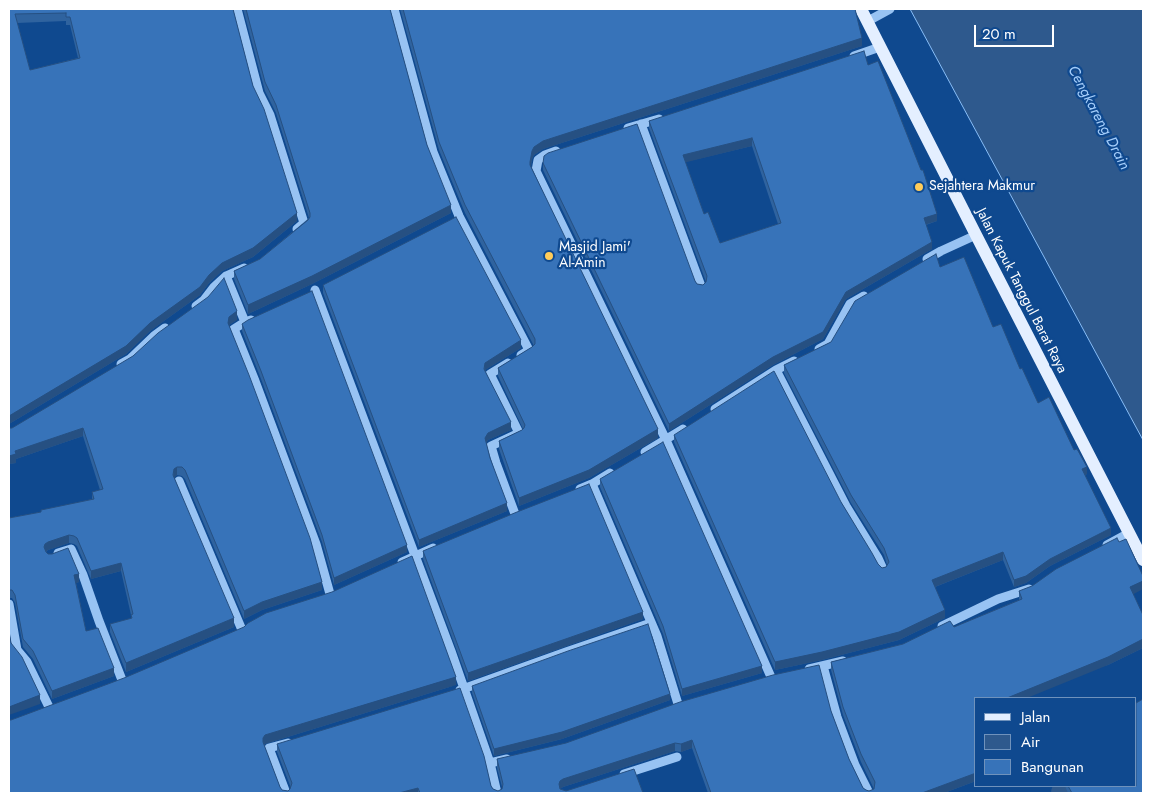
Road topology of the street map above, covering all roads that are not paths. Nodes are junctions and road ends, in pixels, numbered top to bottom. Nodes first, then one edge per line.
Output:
1 (237, 9) edge
2 (394, 9) edge
3 (861, 9) edge
4 (889, 9) edge
5 (868, 21) junction
6 (880, 48) junction
7 (844, 59) edge
8 (668, 116) edge
9 (641, 124) junction
10 (624, 130) edge
11 (563, 149) edge
12 (290, 234) edge
13 (976, 235) junction
14 (249, 266) edge
15 (916, 266) edge
16 (226, 276) junction
17 (701, 286) edge
18 (315, 290) dead end
19 (875, 290) edge
20 (190, 310) edge
21 (263, 314) edge
22 (175, 320) edge
23 (245, 322) junction
24 (114, 368) edge
25 (776, 370) junction
26 (705, 415) edge
27 (689, 425) edge
28 (666, 440) junction
29 (641, 455) edge
30 (617, 469) edge
31 (179, 481) edge
32 (592, 484) junction
33 (575, 490) edge
34 (506, 518) edge
35 (1129, 533) junction
36 (443, 544) edge
37 (1100, 548) edge
38 (50, 556) edge
39 (416, 556) junction
40 (1143, 560) edge
41 (390, 567) edge
42 (883, 568) edge
43 (1037, 583) edge
44 (331, 594) edge
45 (9, 604) edge
46 (651, 623) junction
47 (250, 624) edge
48 (936, 629) edge
49 (242, 630) junction
50 (232, 634) edge
51 (849, 659) edge
52 (823, 666) junction
53 (797, 672) edge
54 (132, 676) edge
55 (122, 680) junction
56 (762, 680) edge
57 (113, 683) edge
58 (464, 689) junction
59 (455, 692) edge
60 (687, 702) edge
61 (50, 707) edge
62 (297, 740) edge
63 (518, 756) edge
64 (677, 757) edge
65 (490, 763) junction
66 (612, 778) edge
67 (286, 793) edge
68 (497, 793) edge
69 (869, 793) edge

1 - 12 street
2 - 34 street
3 - 5 main road, Jalan Kapuk Tanggul Barat Raya
4 - 5 street
5 - 6 main road, Jalan Kapuk Tanggul Barat Raya
6 - 7 street
6 - 13 main road, Jalan Kapuk Tanggul Barat Raya
8 - 9 street
9 - 10 street
9 - 17 street
11 - 28 street
13 - 15 street
13 - 35 main road, Jalan Kapuk Tanggul Barat Raya
14 - 16 street
16 - 20 street
16 - 23 street
18 - 39 street
19 - 25 street
21 - 23 street
22 - 24 street
23 - 44 street
25 - 26 street
25 - 42 street
27 - 28 street
28 - 29 street
28 - 56 street
30 - 32 street
31 - 49 street
32 - 33 street
32 - 46 street
35 - 37 street
35 - 40 main road, Jalan Kapuk Tanggul Barat Raya
36 - 39 street
38 - 55 street
39 - 41 street
39 - 58 street
43 - 48 street
45 - 61 street
46 - 58 street
46 - 60 street
47 - 49 street
49 - 50 street
51 - 52 street
52 - 53 street
52 - 69 street
54 - 55 street
55 - 57 street
58 - 59 street
58 - 65 street
62 - 67 street
63 - 65 street
64 - 66 street
65 - 68 street

